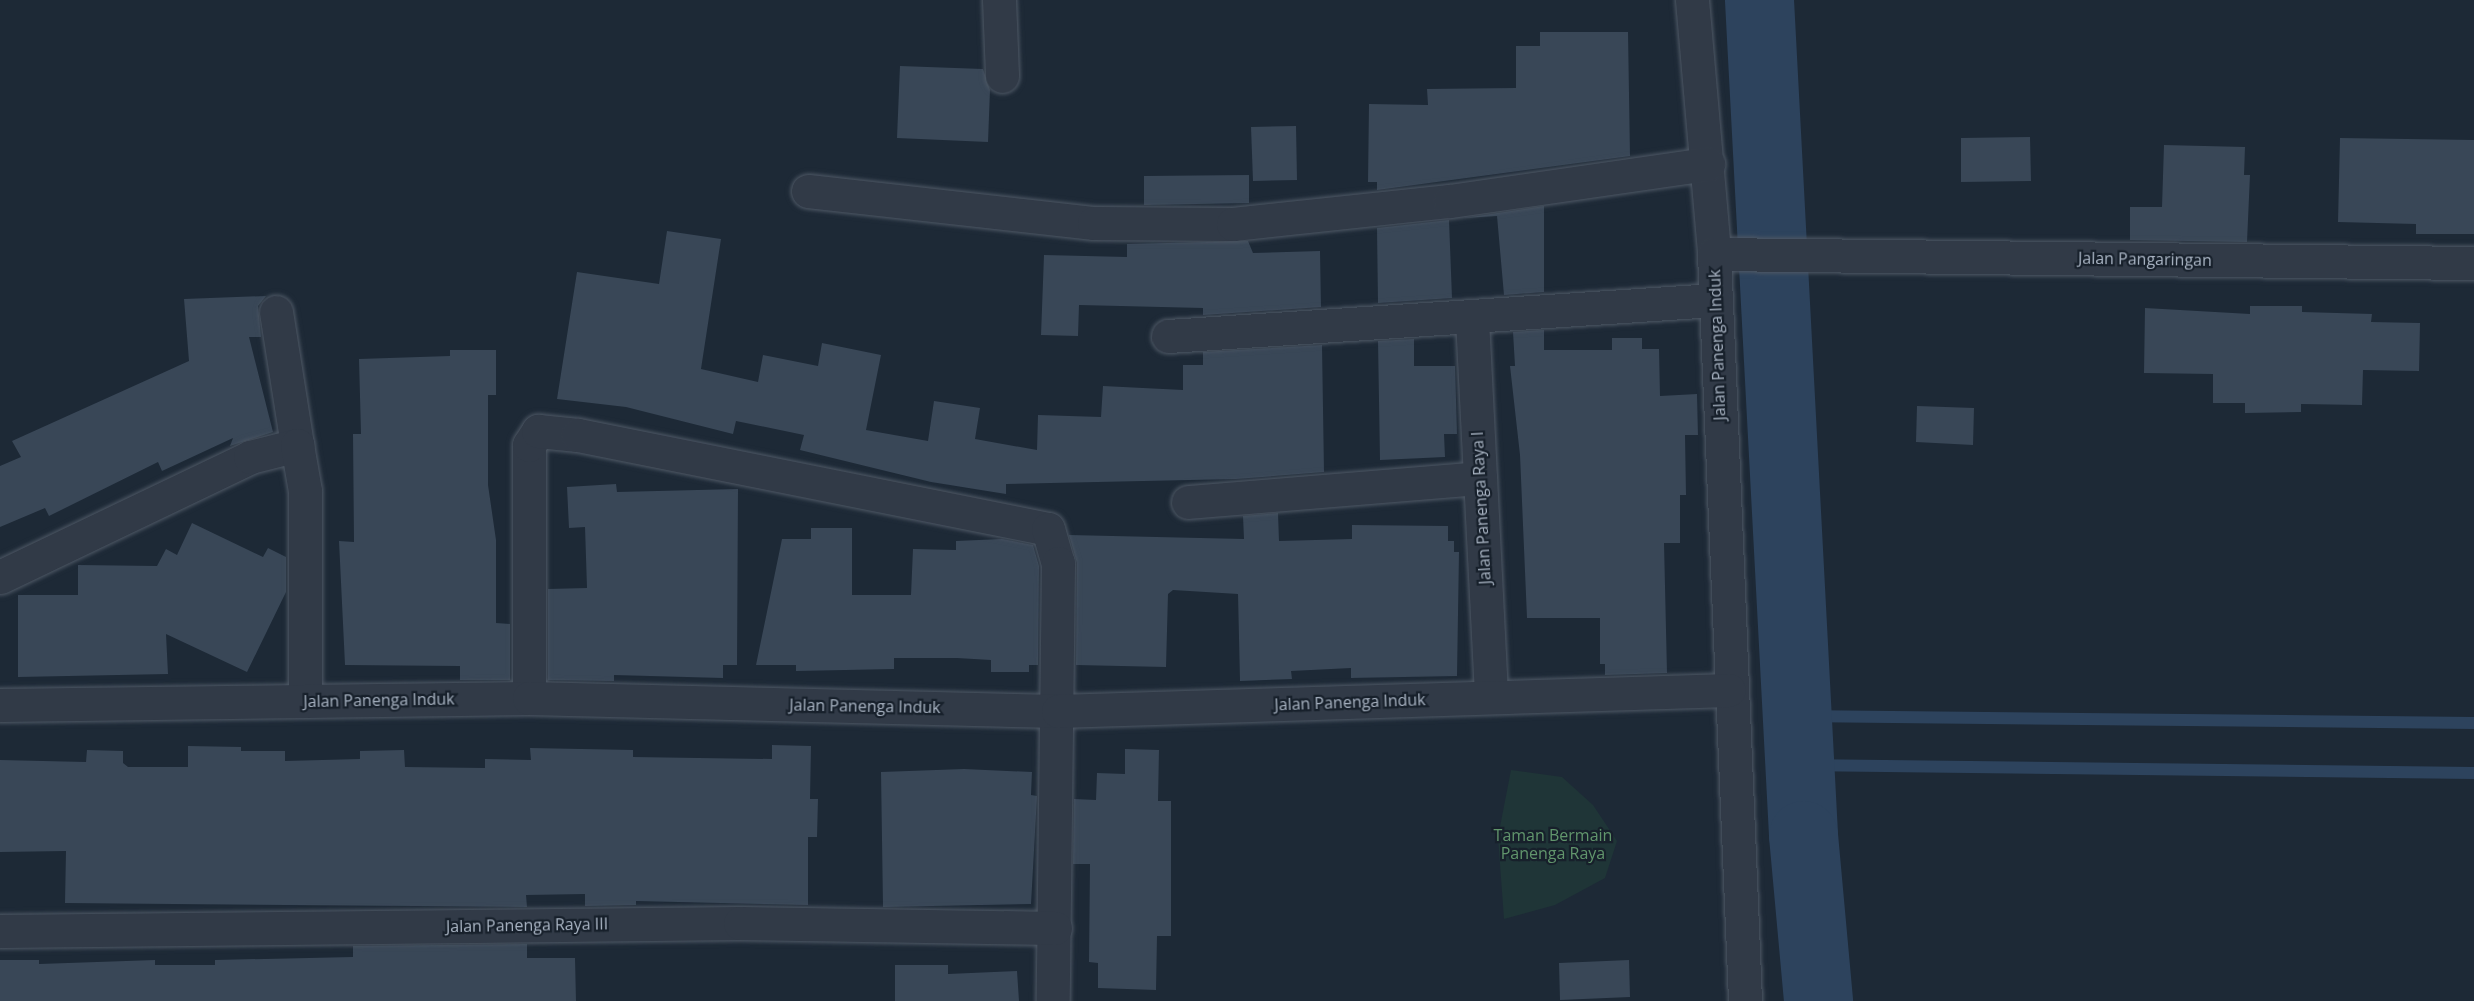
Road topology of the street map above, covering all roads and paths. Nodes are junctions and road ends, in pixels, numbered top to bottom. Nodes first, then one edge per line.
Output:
1 (999, 0) edge
2 (1692, 0) edge
3 (1002, 76) dead end
4 (1708, 164) junction
5 (808, 191) dead end
6 (1729, 253) junction
7 (2474, 263) edge
8 (1714, 300) junction
9 (276, 312) dead end
10 (1472, 319) junction
11 (1168, 336) dead end
12 (297, 445) junction
13 (1480, 478) junction
14 (1188, 502) dead end
15 (0, 577) edge
16 (1729, 690) junction
17 (1491, 697) junction
18 (529, 698) junction
19 (305, 701) junction
20 (0, 705) edge
21 (1058, 711) junction
22 (1055, 928) junction
23 (0, 931) edge
24 (1053, 1001) edge
25 (1745, 1001) edge

1 - 3 street
2 - 4 street, Jalan Panenga Induk
4 - 5 street
4 - 6 street, Jalan Panenga Induk
6 - 7 street, Jalan Pangaringan
6 - 8 street, Jalan Panenga Induk
8 - 10 street
8 - 16 street, Jalan Panenga Induk
9 - 12 street
10 - 11 street
10 - 13 street, Jalan Panenga Raya I
12 - 15 street
12 - 19 street
13 - 14 street
13 - 17 street, Jalan Panenga Raya I
16 - 17 street, Jalan Panenga Induk
16 - 25 street, Jalan Panenga Induk
17 - 21 street, Jalan Panenga Induk
18 - 19 street, Jalan Panenga Induk
18 - 21 street, Jalan Panenga Induk
18 - 21 street
19 - 20 street, Jalan Panenga Induk
21 - 22 street
22 - 23 street, Jalan Panenga Raya III
22 - 24 street

